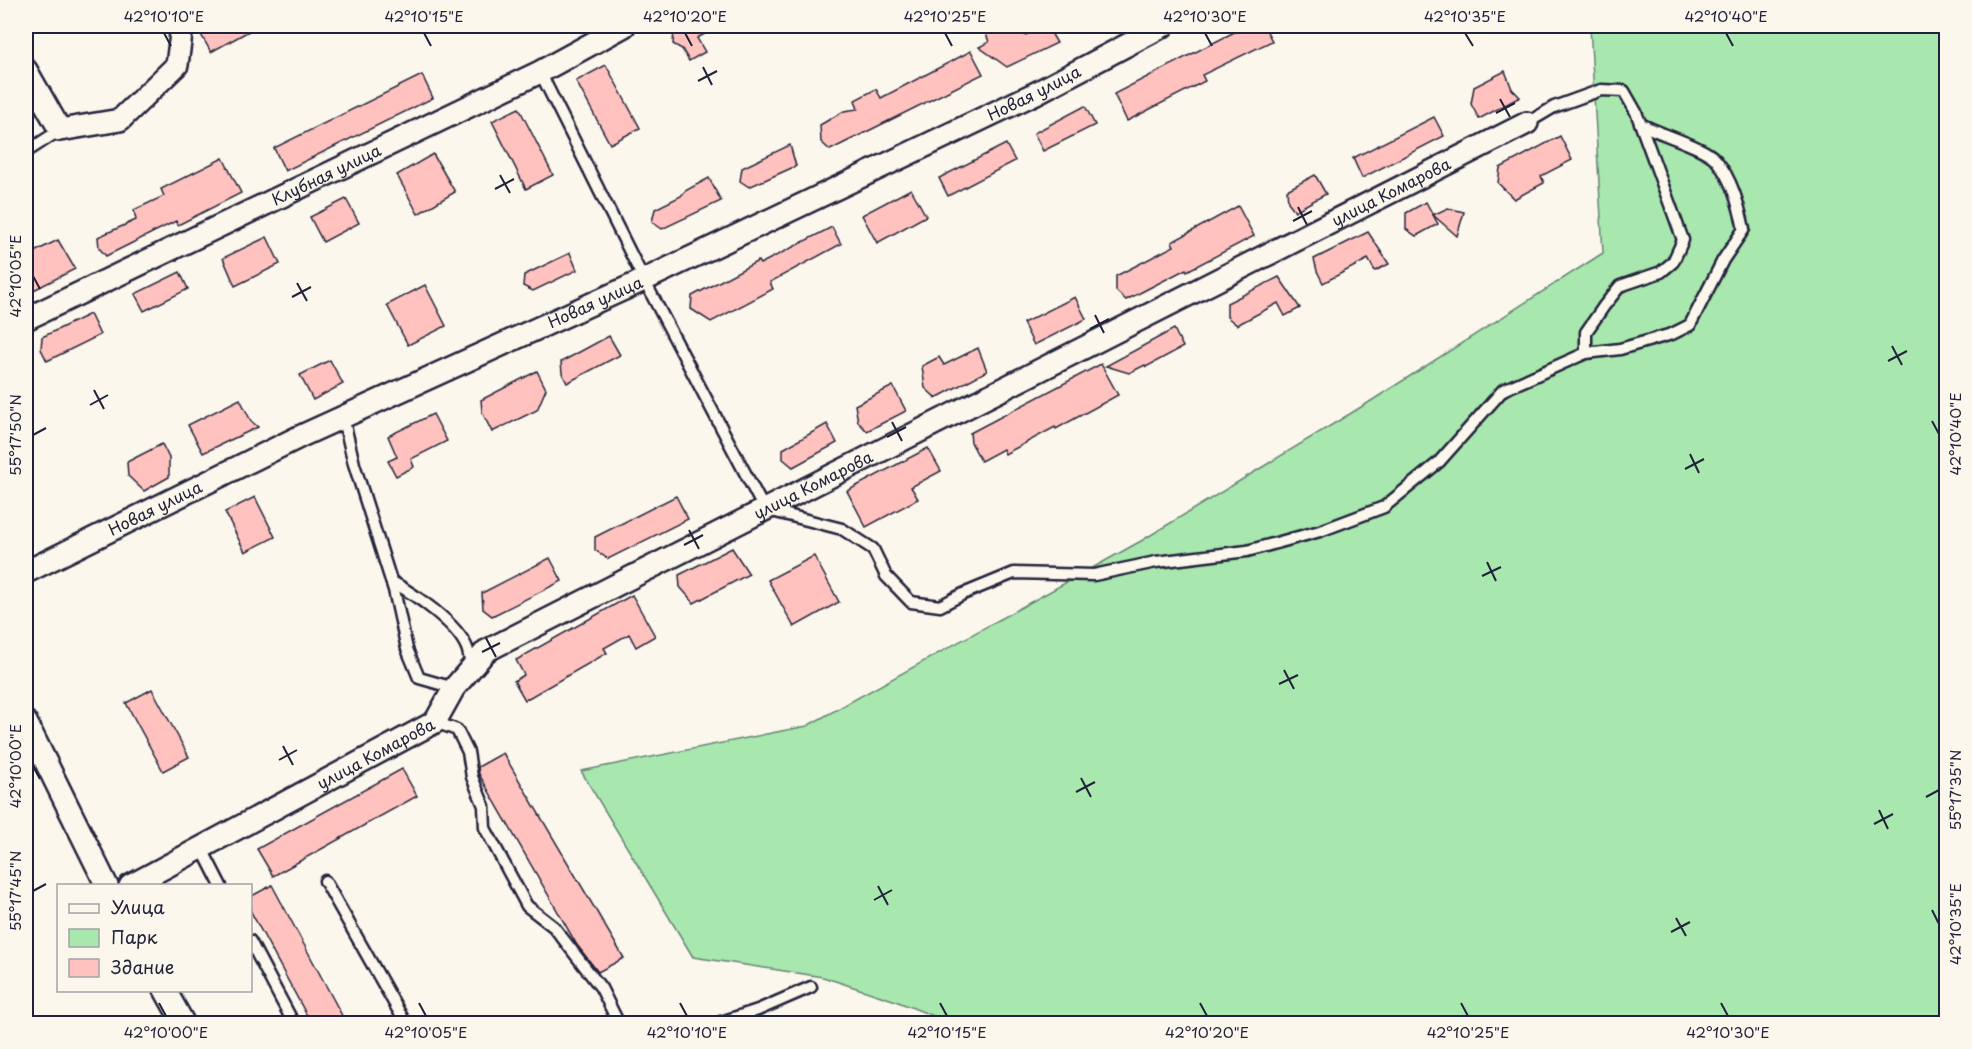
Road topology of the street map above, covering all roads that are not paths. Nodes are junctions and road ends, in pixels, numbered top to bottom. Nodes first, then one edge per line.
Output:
1 (182, 26) edge
2 (624, 26) edge
3 (1163, 26) edge
4 (26, 70) edge
5 (540, 72) junction
6 (1527, 123) joint
7 (1641, 124) junction
8 (60, 130) junction
9 (26, 152) edge
10 (644, 280) junction
11 (26, 319) edge
12 (1586, 353) junction
13 (343, 417) junction
14 (764, 509) junction
15 (26, 572) edge
16 (391, 581) junction
17 (471, 667) junction
18 (454, 688) junction
19 (26, 722) edge
20 (435, 722) junction
21 (201, 847) junction
22 (325, 880) dead end
23 (107, 884) edge
24 (132, 884) edge
25 (220, 884) edge
26 (252, 945) edge
27 (811, 987) dead end
28 (166, 992) edge
29 (184, 1023) edge
30 (294, 1023) edge
31 (406, 1023) edge
32 (619, 1023) edge
33 (715, 1023) edge

1 - 8 street
2 - 5 street, Клубная улица
3 - 10 street, Новая улица
4 - 8 street
5 - 10 lane
5 - 11 street, Клубная улица
6 - 7 lane
6 - 14 street, улица Комарова
7 - 12 lane
7 - 12 lane
8 - 9 lane
10 - 13 street, Новая улица
10 - 14 lane
12 - 14 lane
13 - 15 street, Новая улица
13 - 16 lane
14 - 17 street, улица Комарова
16 - 17 lane
16 - 18 lane
17 - 18 street, улица Комарова
18 - 20 street, улица Комарова
19 - 23 street
20 - 21 street, улица Комарова
20 - 32 lane
21 - 24 street, улица Комарова
21 - 25 lane
22 - 31 lane
26 - 30 lane
27 - 33 lane
28 - 29 street

